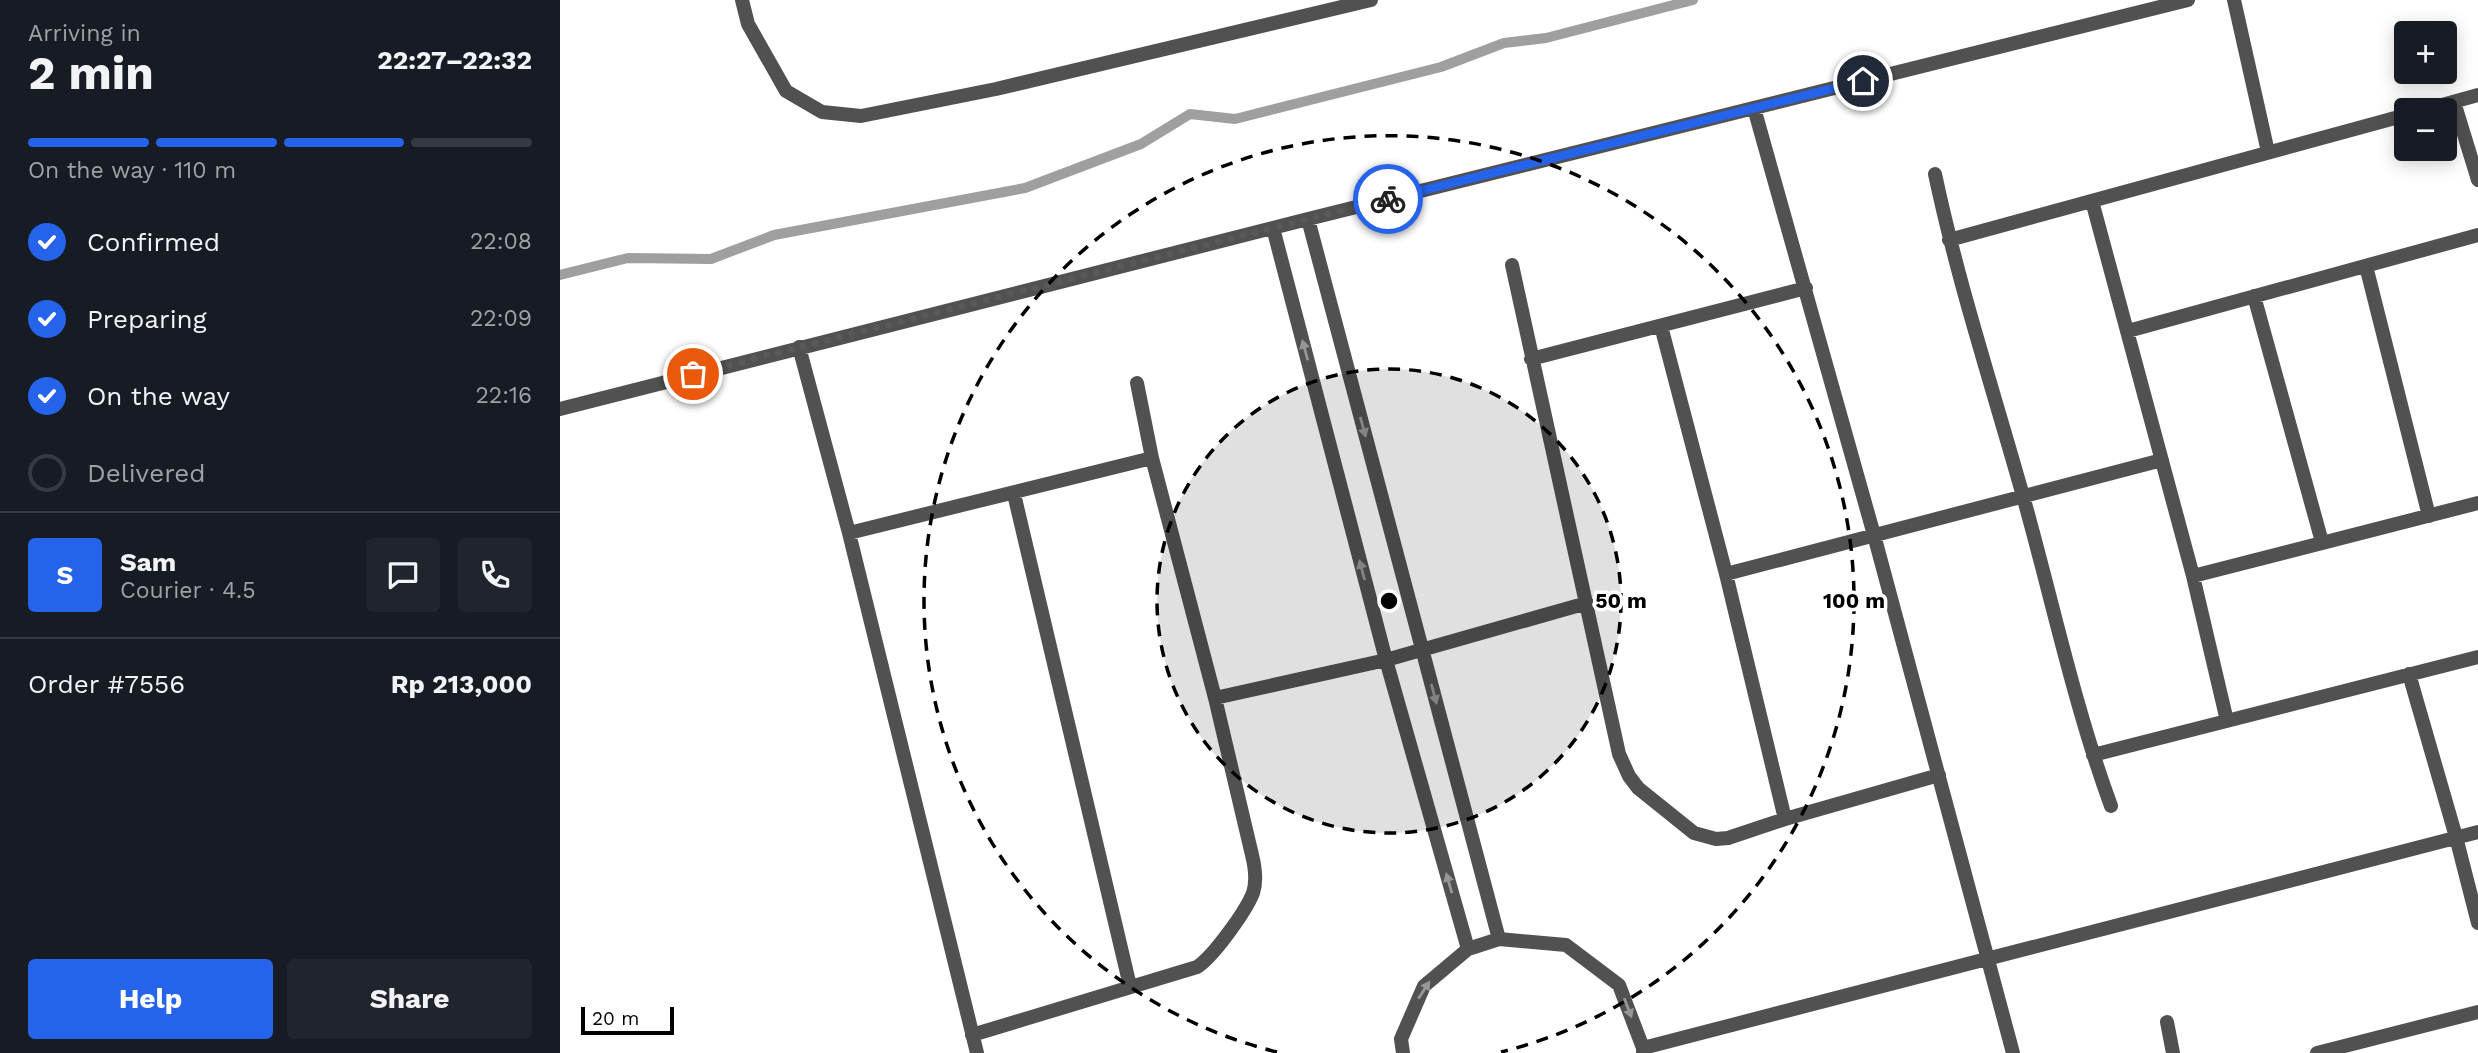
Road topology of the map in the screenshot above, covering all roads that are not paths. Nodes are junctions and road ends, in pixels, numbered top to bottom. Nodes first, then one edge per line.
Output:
1 (742, 0) edge
2 (1371, 0) edge
3 (2188, 0) edge
4 (2234, 0) edge
5 (2478, 95) edge
6 (2457, 101) edge
7 (1754, 108) junction
8 (2457, 112) edge
9 (2394, 118) edge
10 (2268, 152) junction
11 (1935, 174) dead end
12 (2478, 180) edge
13 (2092, 201) junction
14 (1308, 219) junction
15 (1273, 228) junction
16 (2478, 235) edge
17 (1949, 240) junction
18 (1512, 265) dead end
19 (2366, 266) junction
20 (1807, 288) junction
21 (2254, 296) junction
22 (1661, 326) junction
23 (2128, 331) junction
24 (799, 347) junction
25 (1531, 359) junction
26 (1137, 383) dead end
27 (560, 408) edge
28 (1152, 458) junction
29 (2162, 460) junction
30 (1014, 494) junction
31 (2023, 496) junction
32 (2478, 503) edge
33 (2429, 516) junction
34 (849, 533) junction
35 (1874, 535) junction
36 (2322, 542) junction
37 (1726, 574) junction
38 (2193, 576) junction
39 (1587, 603) junction
40 (1422, 649) junction
41 (2478, 657) edge
42 (1386, 660) junction
43 (2409, 674) junction
44 (1216, 698) junction
45 (2227, 721) junction
46 (2093, 755) junction
47 (1939, 775) junction
48 (2111, 806) dead end
49 (1785, 819) junction
50 (2478, 832) edge
51 (2456, 837) junction
52 (2478, 923) edge
53 (1500, 939) junction
54 (1468, 949) junction
55 (1987, 960) junction
56 (1130, 986) junction
57 (2478, 1012) edge
58 (2167, 1022) dead end
59 (972, 1035) junction
60 (1643, 1050) edge
61 (976, 1053) edge
62 (1402, 1053) edge
63 (2012, 1053) edge
64 (2173, 1053) edge
65 (2317, 1053) edge

1 - 2 street
3 - 7 street
4 - 10 street
5 - 6 street
7 - 14 street
7 - 20 street
8 - 12 street
9 - 10 street
10 - 13 street
11 - 17 street
13 - 17 street
13 - 23 street
14 - 15 street
14 -> 40 street
15 - 24 street
42 -> 15 street
16 - 19 street
17 - 31 street
18 - 25 street
19 - 21 street
19 - 33 street
20 - 22 street
20 - 35 street
21 - 23 street
21 - 36 street
22 - 25 street
22 - 37 street
23 - 29 street
24 - 27 street
24 - 34 street
25 - 39 street
26 - 28 street
28 - 30 street
28 - 44 street
29 - 31 street
29 - 38 street
30 - 34 street
30 - 56 street
31 - 35 street
31 - 46 street
32 - 33 street
33 - 36 street
34 - 59 street
35 - 37 street
35 - 47 street
36 - 38 street
37 - 49 street
38 - 45 street
39 - 40 street
39 - 49 street
40 - 42 street
40 -> 53 street
41 - 43 street
42 - 44 street
54 -> 42 street
43 - 45 street
43 - 51 street
44 - 56 street
45 - 46 street
46 - 48 street
47 - 49 street
47 - 55 street
50 - 51 street
51 - 52 street
51 - 55 street
53 - 54 street
53 -> 60 street
62 -> 54 street
55 - 60 street
55 - 63 street
56 - 59 street
57 - 65 street
58 - 64 street
59 - 61 street

